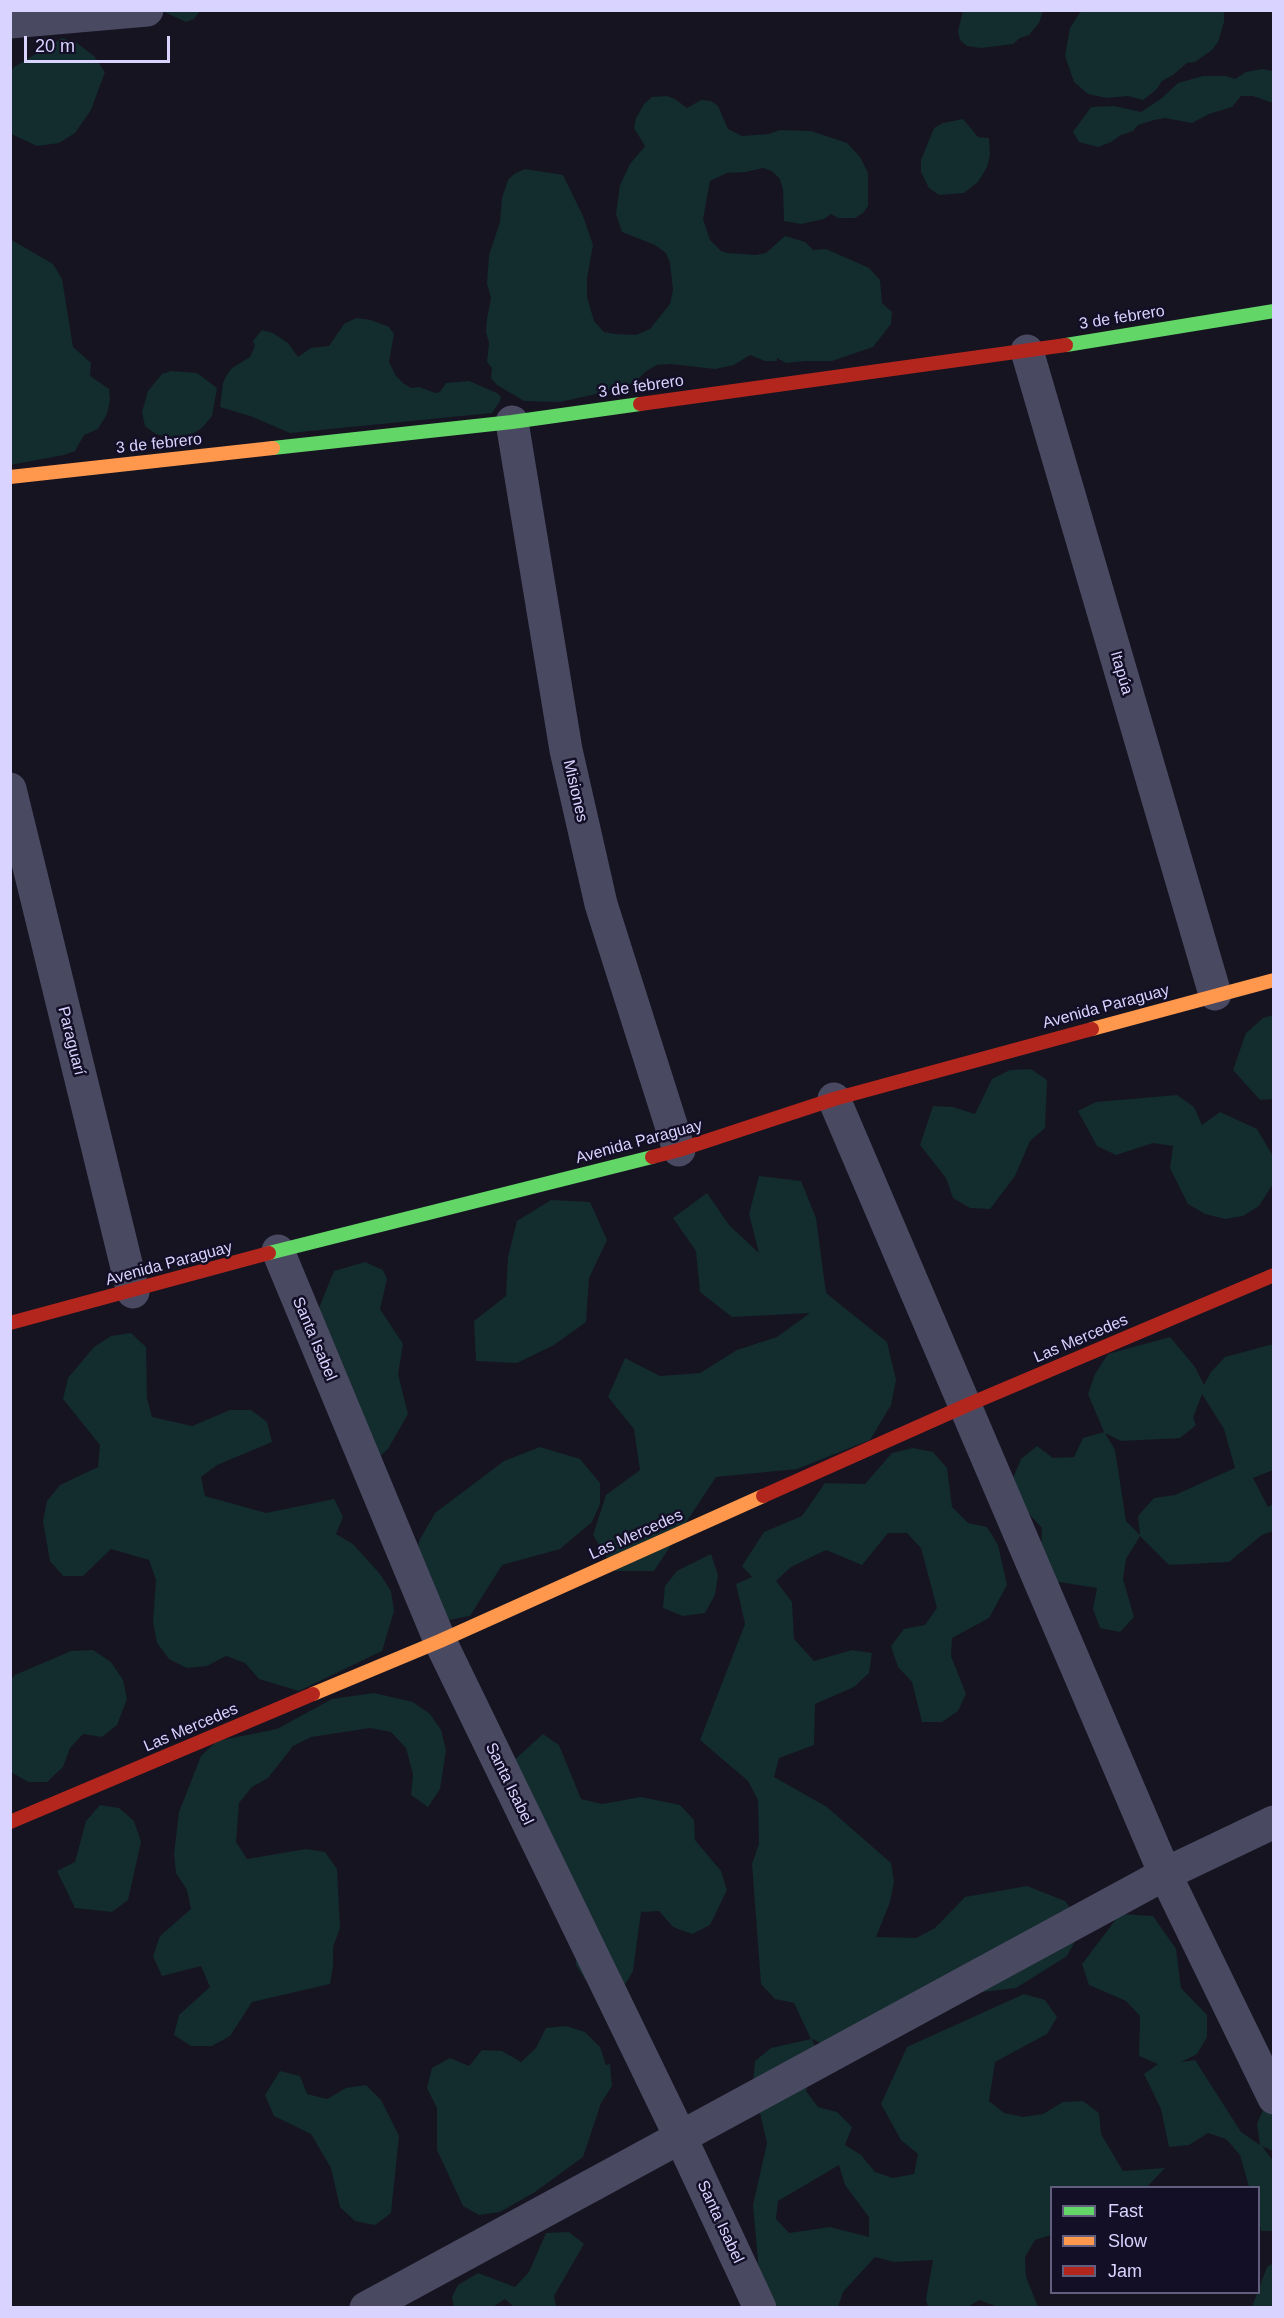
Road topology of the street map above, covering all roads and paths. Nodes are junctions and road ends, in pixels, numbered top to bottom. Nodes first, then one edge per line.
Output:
1 (128, 11) edge
2 (10, 22) edge
3 (1274, 311) edge
4 (1027, 351) junction
5 (512, 422) junction
6 (10, 477) edge
7 (10, 789) edge
8 (1274, 980) edge
9 (1215, 994) junction
10 (834, 1099) junction
11 (679, 1150) junction
12 (278, 1251) junction
13 (1274, 1275) edge
14 (133, 1292) junction
15 (10, 1323) edge
16 (965, 1406) junction
17 (441, 1641) junction
18 (10, 1822) edge
19 (1274, 1822) edge
20 (1165, 1874) junction
21 (1274, 2098) edge
22 (680, 2136) junction
23 (366, 2307) edge
24 (760, 2307) edge

1 - 2 street
3 - 4 street, 3 de febrero
4 - 5 street, 3 de febrero
4 - 9 street, Itapúa
5 - 6 street, 3 de febrero
5 - 11 street, Misiones
7 - 14 street, Paraguarí
8 - 9 street, Avenida Paraguay
9 - 10 street, Avenida Paraguay
10 - 11 street, Avenida Paraguay
10 - 16 street
11 - 12 street, Avenida Paraguay
12 - 14 street, Avenida Paraguay
12 - 17 street, Santa Isabel
13 - 16 street, Las Mercedes
14 - 15 street, Avenida Paraguay
16 - 17 street, Las Mercedes
16 - 20 street
17 - 18 street, Las Mercedes
17 - 22 street, Santa Isabel
19 - 20 street
20 - 21 street
20 - 22 street
22 - 23 street
22 - 24 street, Santa Isabel

